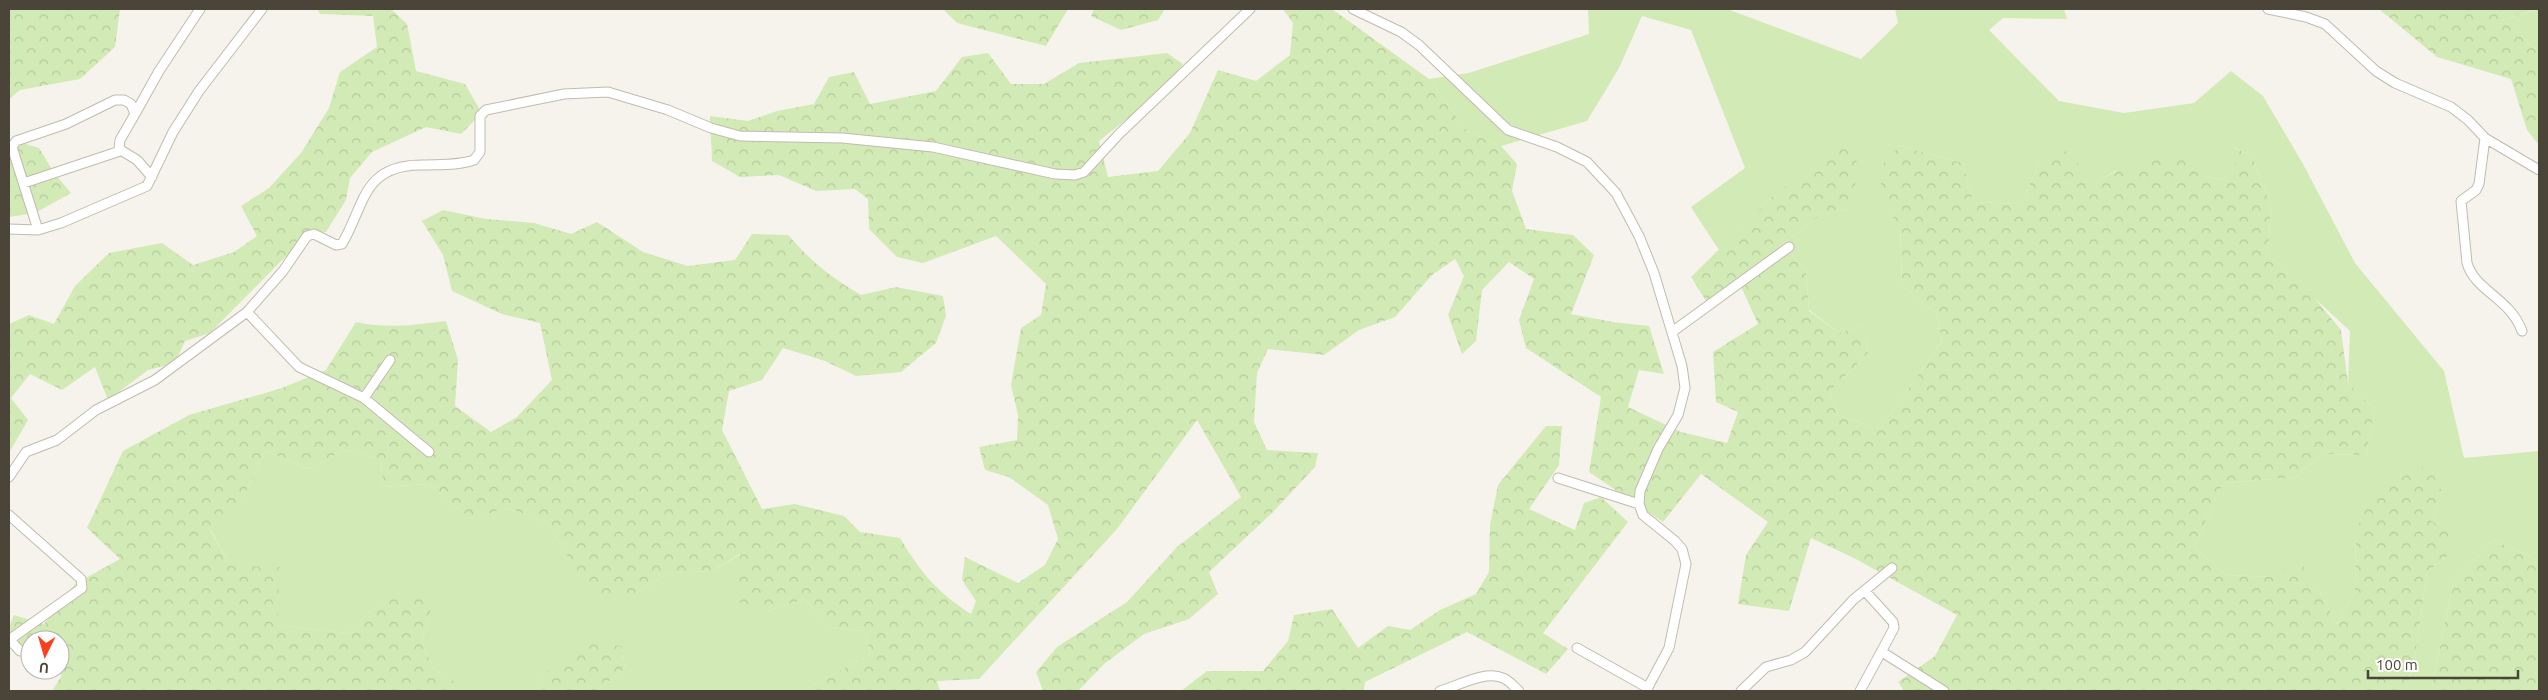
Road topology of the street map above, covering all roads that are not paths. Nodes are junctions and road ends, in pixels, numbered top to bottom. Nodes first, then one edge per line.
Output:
1 (200, 9) edge
2 (262, 9) edge
3 (1250, 9) edge
4 (1353, 9) edge
5 (2268, 9) edge
6 (135, 114) junction
7 (2485, 138) junction
8 (120, 151) junction
9 (2539, 170) edge
10 (152, 177) junction
11 (24, 183) junction
12 (9, 229) edge
13 (38, 230) junction
14 (1789, 247) dead end
15 (247, 312) junction
16 (2522, 331) dead end
17 (1672, 332) junction
18 (390, 360) dead end
19 (364, 398) junction
20 (429, 452) dead end
21 (9, 477) edge
22 (1558, 478) dead end
23 (1639, 504) junction
24 (9, 515) edge
25 (1892, 568) dead end
26 (1865, 591) junction
27 (9, 640) edge
28 (1577, 648) dead end
29 (20, 651) dead end
30 (1882, 652) junction
31 (1647, 689) edge
32 (1440, 691) edge
33 (1519, 691) edge
34 (1741, 691) edge
35 (1860, 691) edge
36 (1944, 691) edge

1 - 6 street
2 - 10 street
3 - 15 street
4 - 17 street
5 - 7 street
6 - 8 street
6 - 11 street
7 - 9 street
7 - 16 street
8 - 10 street
8 - 11 street
10 - 13 street
11 - 13 street
12 - 13 street
14 - 17 street
15 - 19 street
15 - 21 street
17 - 23 street
18 - 19 street
19 - 20 street
22 - 23 street
23 - 31 street
24 - 27 street
25 - 26 street
26 - 30 street
26 - 34 street
27 - 29 street
28 - 31 street
30 - 35 street
30 - 36 street
32 - 33 street

